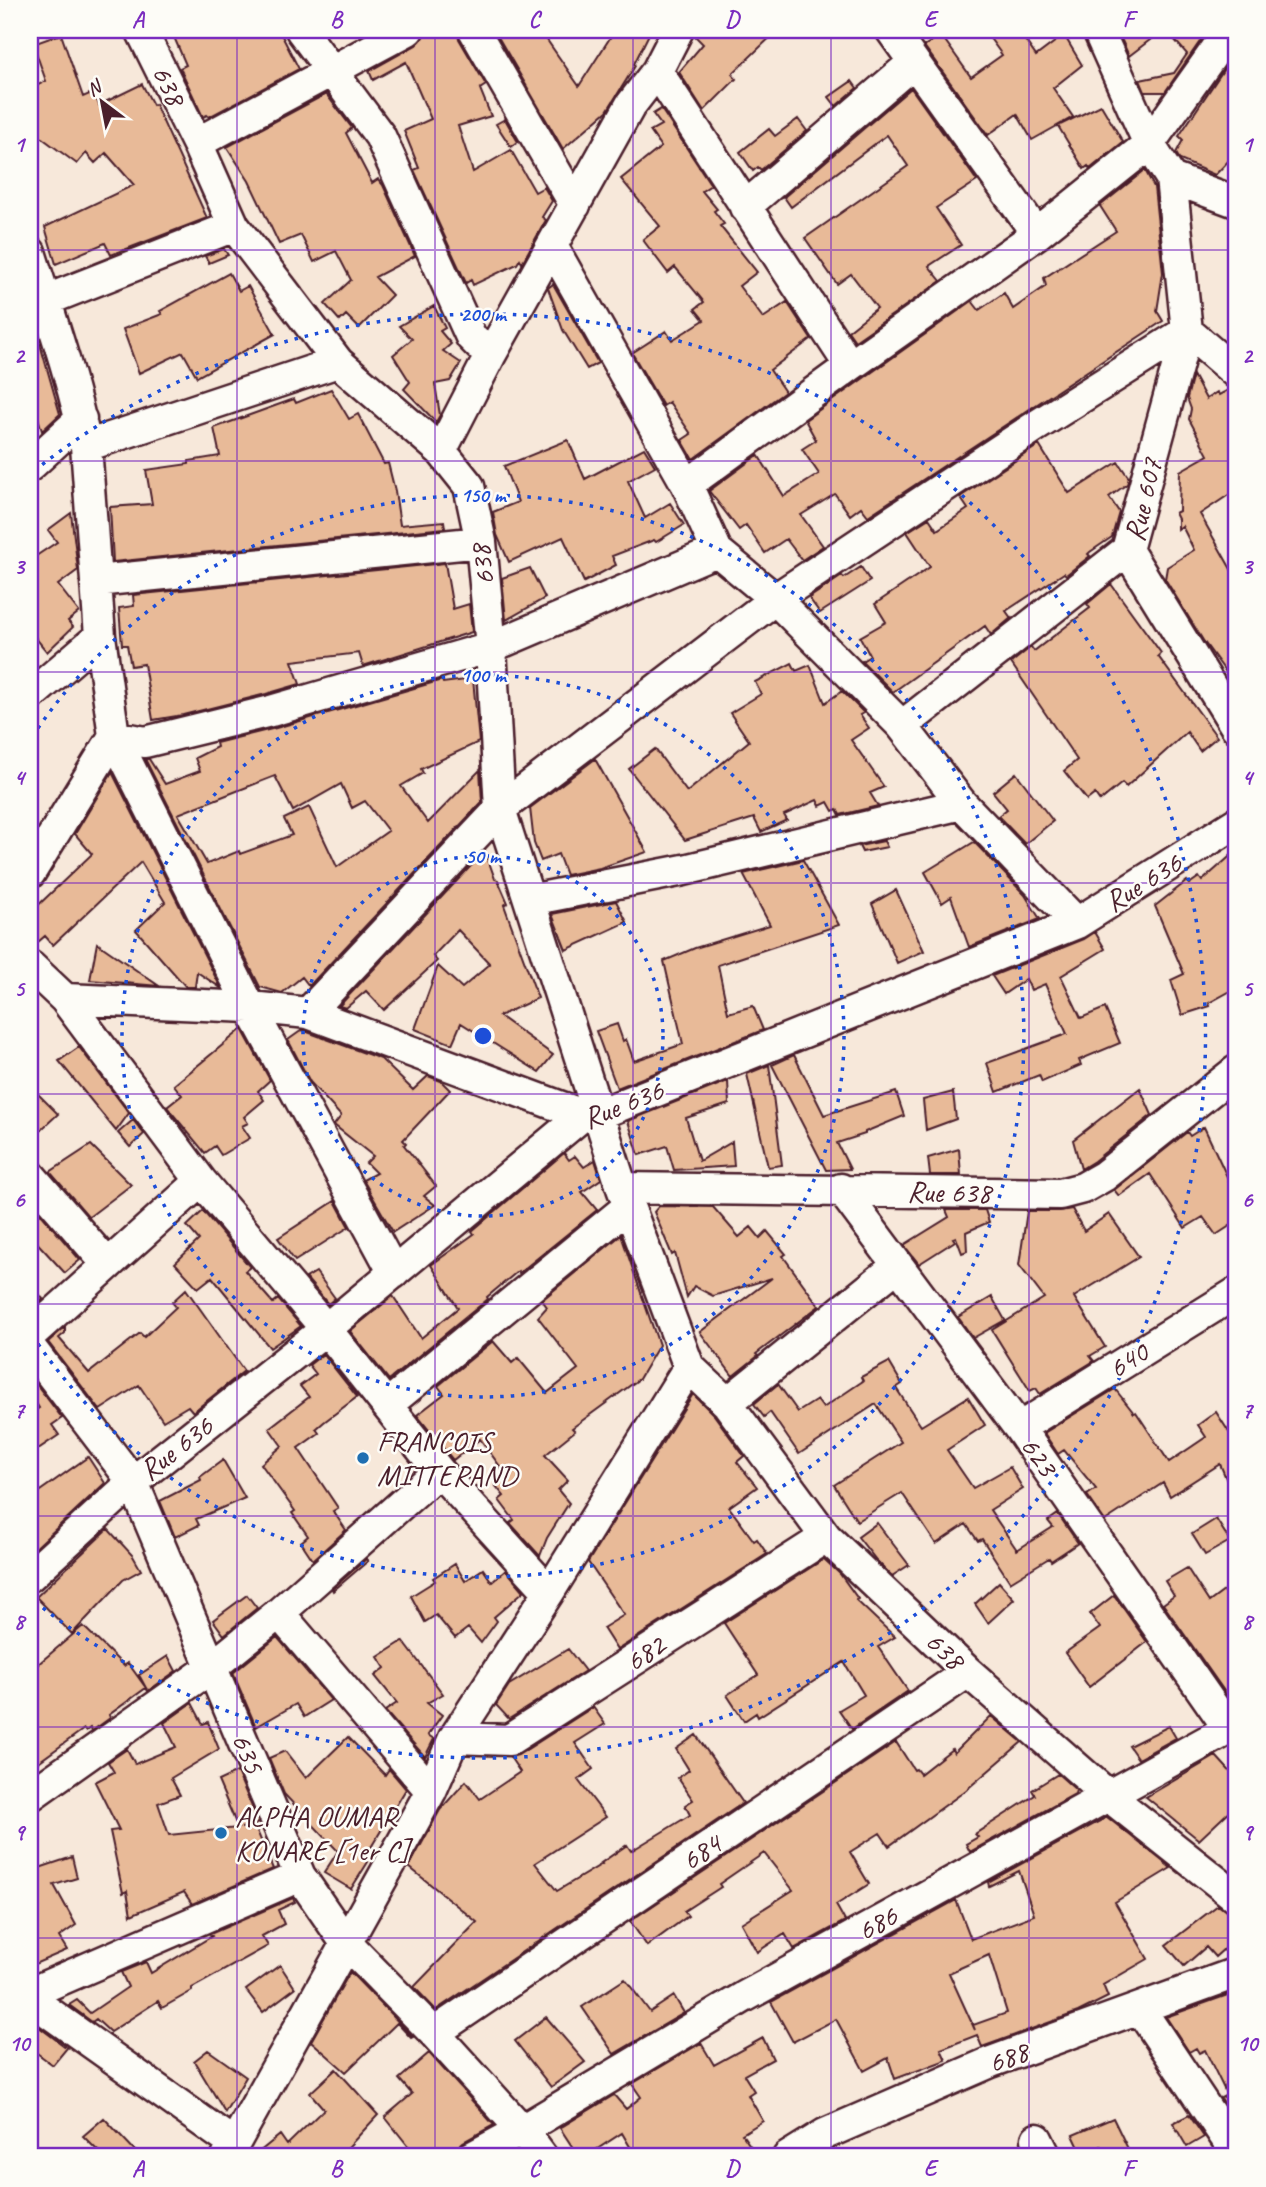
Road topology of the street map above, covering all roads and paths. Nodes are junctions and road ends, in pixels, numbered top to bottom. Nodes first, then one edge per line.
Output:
1 (141, 30) edge
2 (301, 30) edge
3 (408, 30) edge
4 (474, 30) edge
5 (678, 30) edge
6 (891, 30) edge
7 (1098, 30) edge
8 (1230, 30) edge
9 (914, 62) junction
10 (333, 71) junction
11 (657, 71) junction
12 (197, 142) junction
13 (1149, 144) junction
14 (1171, 178) junction
15 (1236, 202) edge
16 (575, 205) junction
17 (744, 207) junction
18 (234, 226) junction
19 (1037, 234) junction
20 (552, 246) junction
21 (31, 259) edge
22 (47, 300) junction
23 (1187, 331) junction
24 (490, 356) junction
25 (338, 362) junction
26 (850, 366) junction
27 (1236, 373) edge
28 (83, 432) junction
29 (441, 451) junction
30 (30, 466) edge
31 (687, 485) junction
32 (481, 542) junction
33 (1127, 550) junction
34 (717, 551) junction
35 (96, 581) junction
36 (775, 599) junction
37 (100, 636) junction
38 (491, 647) junction
39 (30, 696) edge
40 (1232, 711) edge
41 (902, 726) junction
42 (114, 736) junction
43 (962, 804) junction
44 (500, 809) junction
45 (1236, 823) edge
46 (30, 873) edge
47 (530, 900) junction
48 (1077, 923) junction
49 (30, 966) edge
50 (65, 999) junction
51 (250, 1007) junction
52 (308, 1013) junction
53 (1236, 1071) edge
54 (591, 1115) junction
55 (30, 1175) edge
56 (201, 1181) junction
57 (841, 1189) junction
58 (625, 1197) junction
59 (108, 1265) junction
60 (897, 1266) junction
61 (394, 1273) junction
62 (1236, 1293) edge
63 (326, 1329) junction
64 (30, 1335) edge
65 (30, 1347) edge
66 (689, 1367) junction
67 (727, 1403) junction
68 (387, 1405) junction
69 (1019, 1428) junction
70 (439, 1471) junction
71 (132, 1482) junction
72 (827, 1537) junction
73 (30, 1576) edge
74 (549, 1592) junction
75 (279, 1614) junction
76 (212, 1667) junction
77 (968, 1672) junction
78 (1233, 1727) edge
79 (454, 1738) junction
80 (431, 1791) junction
81 (30, 1796) edge
82 (1110, 1797) junction
83 (300, 1876) junction
84 (1236, 1897) edge
85 (346, 1943) junction
86 (1236, 1973) edge
87 (30, 1993) edge
88 (30, 1999) edge
89 (1140, 2009) junction
90 (434, 2033) junction
91 (523, 2130) junction
92 (830, 2146) edge
93 (230, 2151) edge
94 (1236, 2153) edge
95 (472, 2157) edge
96 (542, 2157) edge
97 (788, 2157) edge

1 - 12 street, 638
2 - 10 street
3 - 10 street
4 - 16 street
5 - 11 street
6 - 9 street
7 - 13 street
8 - 13 street
9 - 17 street
9 - 19 street
10 - 12 street
10 - 24 street
11 - 16 street
11 - 17 street
12 - 18 street, 638
13 - 14 street
13 - 19 street
14 - 15 street
14 - 23 street
16 - 20 street
17 - 26 street
18 - 22 street
18 - 25 street, 638
19 - 26 street
20 - 24 street
20 - 31 street
21 - 22 street
22 - 28 street
23 - 27 street
23 - 33 street, Rue 607
23 - 36 street
24 - 29 street
25 - 28 street
25 - 29 street, 638
26 - 31 street
28 - 30 street
28 - 35 street
29 - 32 street, 638
31 - 34 street
32 - 35 street
32 - 38 street, 638
33 - 40 street, Rue 607
33 - 41 street
34 - 36 street
34 - 38 street
35 - 37 street
36 - 41 street
36 - 44 street
37 - 39 street
37 - 42 street
38 - 42 street
38 - 44 street, 638
41 - 43 street
42 - 46 street
42 - 51 street
43 - 47 street
43 - 48 street
44 - 47 street, 638
44 - 52 street
45 - 48 street, Rue 636
47 - 54 street, 638
48 - 54 street, Rue 636
49 - 50 street
50 - 51 street
50 - 56 street
51 - 52 street
51 - 61 street
52 - 54 street
53 - 57 street, Rue 638
54 - 58 street, 638
54 - 61 street, Rue 636
55 - 59 street
56 - 59 street
56 - 63 street
57 - 58 street, Rue 638
57 - 60 street, 623
58 - 66 street, 638
58 - 68 street
59 - 64 street
60 - 67 street
60 - 69 street, 623
61 - 63 street, Rue 636
62 - 69 street, 640
63 - 68 street
63 - 71 street, Rue 636
65 - 71 street, 635
66 - 67 street, 638
66 - 74 street
67 - 72 street, 638
68 - 70 street
69 - 78 street, 623
70 - 74 street
70 - 75 street
71 - 73 street, Rue 636
71 - 76 street, 635
72 - 77 street, 638
72 - 79 street, 682
74 - 79 street
75 - 76 street
75 - 80 street
76 - 81 street
76 - 83 street, 635
77 - 82 street, 638
77 - 90 street, 684
78 - 82 street, 686
79 - 80 street
80 - 85 street
82 - 84 street, 638
82 - 91 street, 686
83 - 85 street, 635
83 - 87 street
85 - 90 street, 635
85 - 93 street
86 - 89 street, 688
88 - 93 street
89 - 92 street, 688
89 - 94 street
90 - 91 street, 635
91 - 95 street, 686
91 - 96 street, 635
92 - 97 street, 688

